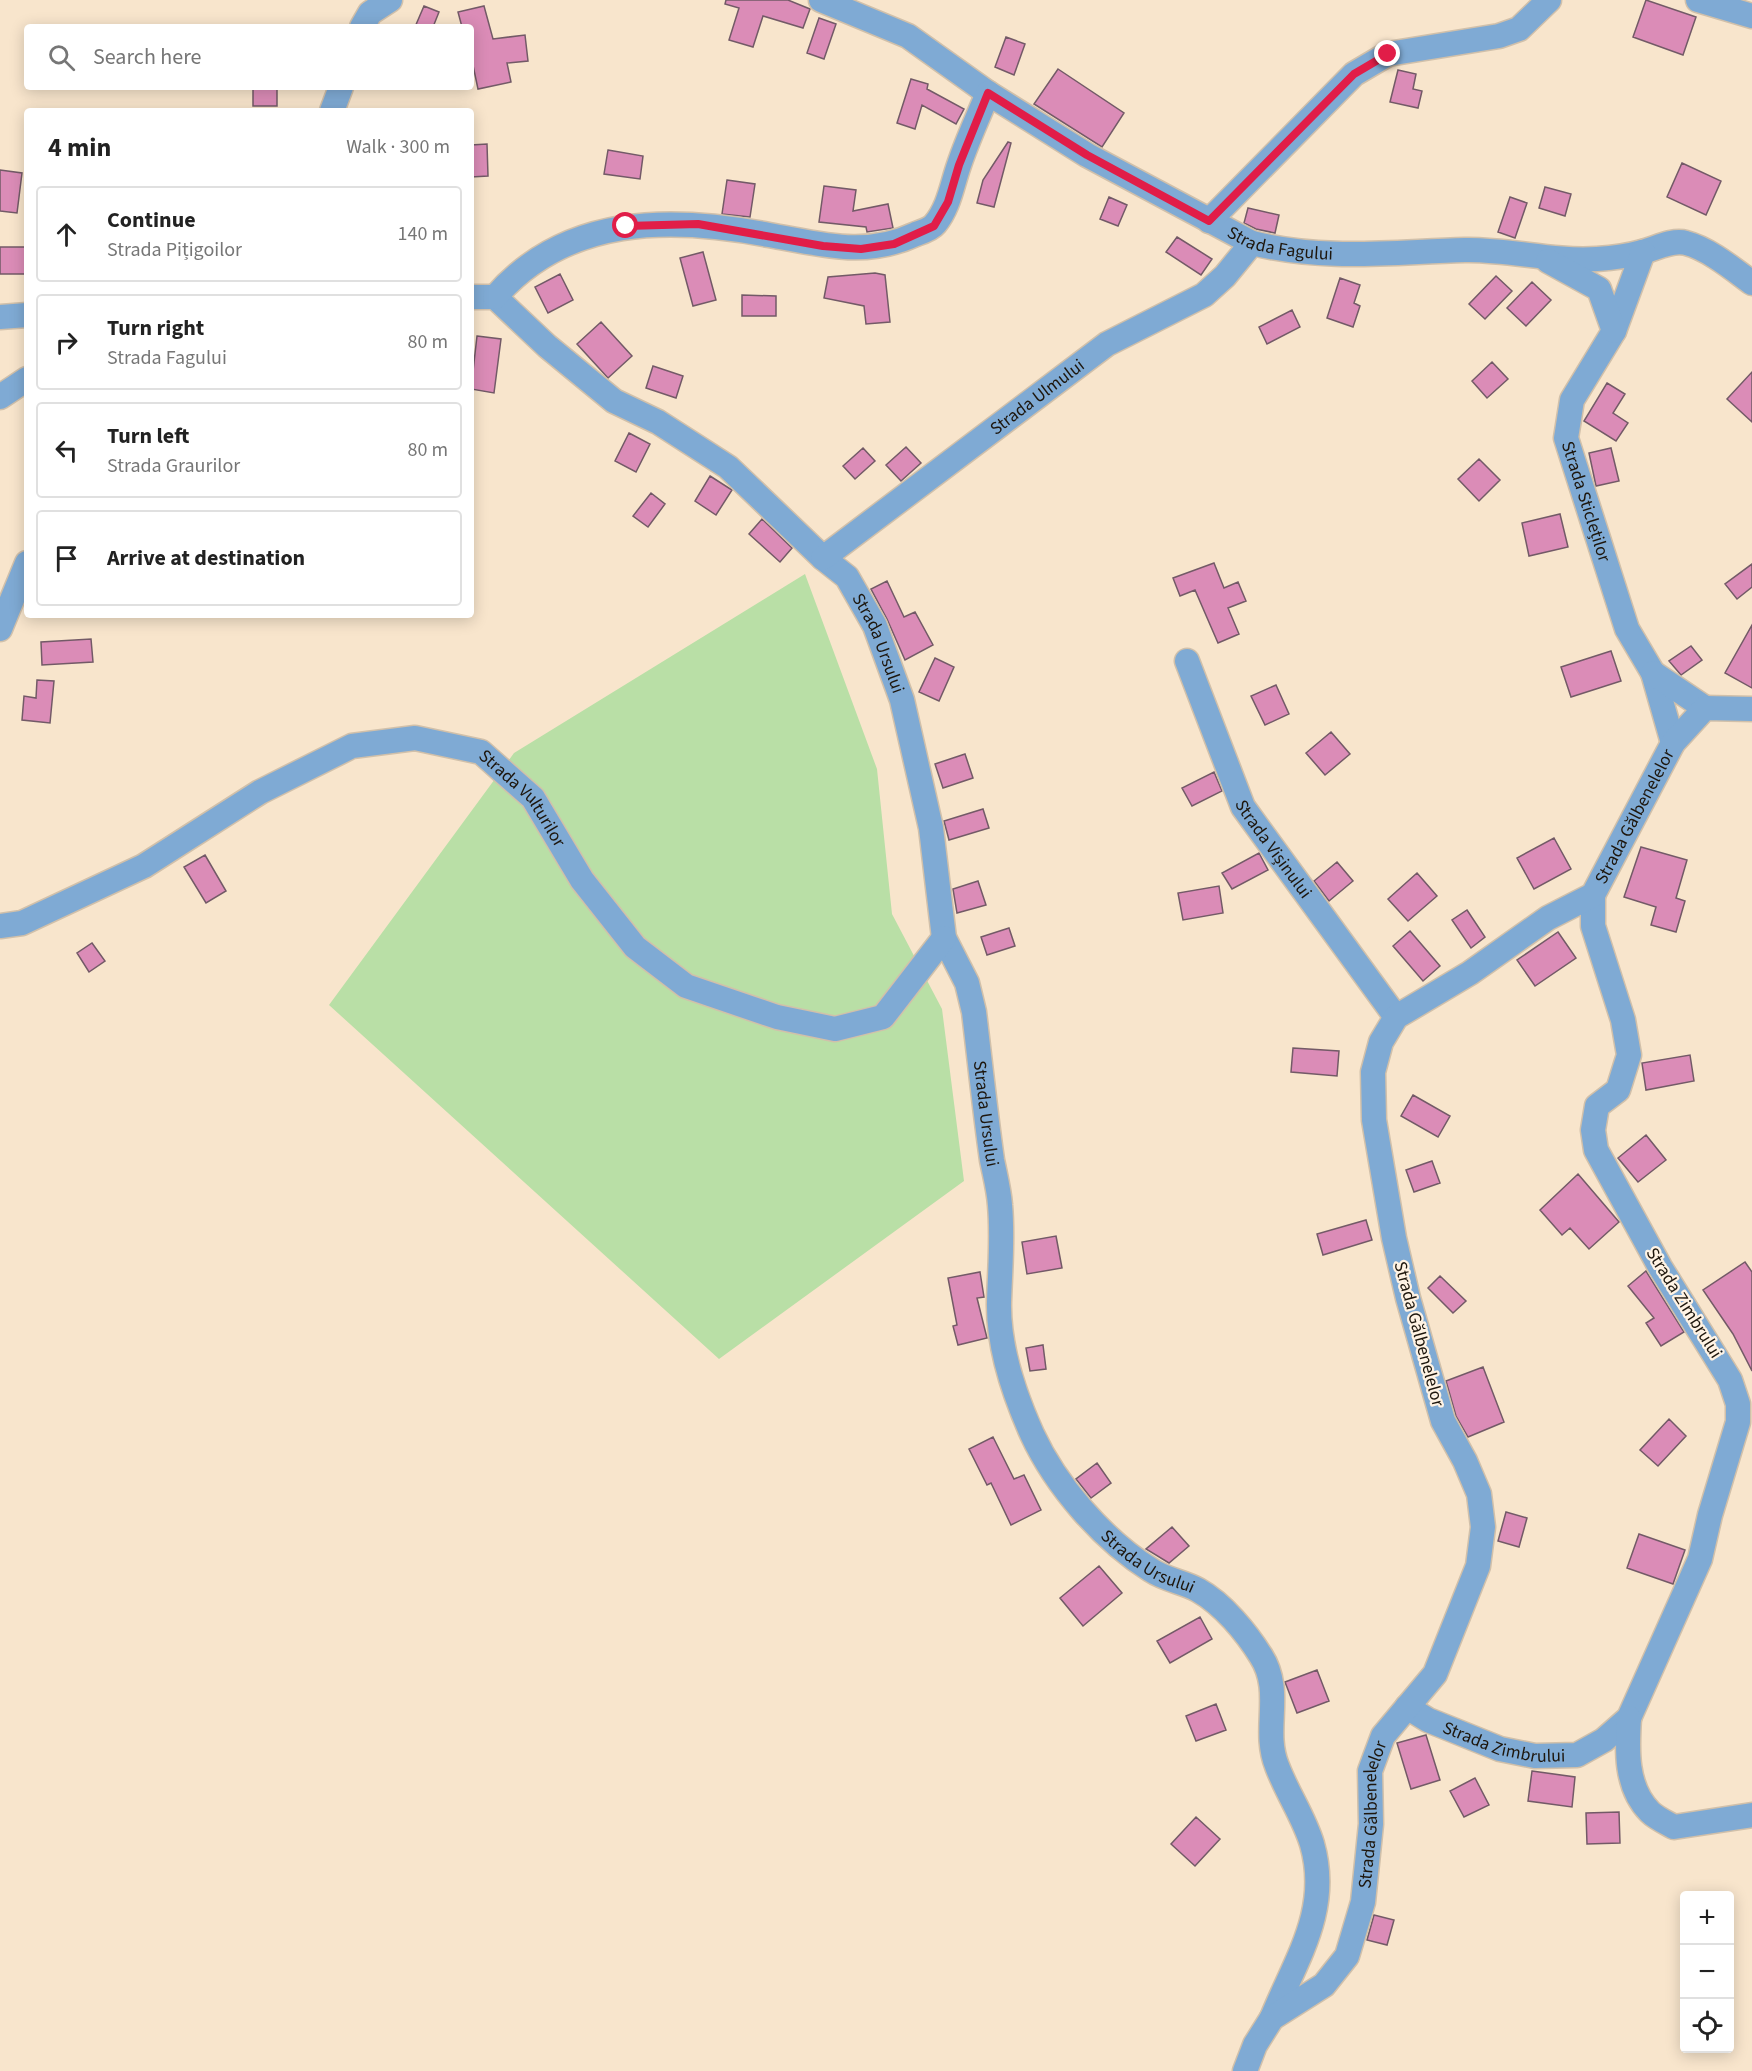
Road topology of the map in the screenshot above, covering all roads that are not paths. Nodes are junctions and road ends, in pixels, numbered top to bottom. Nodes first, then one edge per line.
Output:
1 (390, 0) edge
2 (821, 0) edge
3 (1549, 0) edge
4 (1698, 0) edge
5 (1752, 16) edge
6 (364, 24) edge
7 (339, 90) edge
8 (988, 93) junction
9 (333, 108) edge
10 (1209, 221) junction
11 (1252, 243) junction
12 (1643, 252) junction
13 (1545, 259) junction
14 (1752, 283) edge
15 (474, 297) edge
16 (495, 297) junction
17 (24, 315) edge
18 (0, 317) edge
19 (1614, 331) junction
20 (24, 381) edge
21 (0, 398) edge
22 (823, 558) junction
23 (24, 570) edge
24 (0, 629) edge
25 (1187, 661) dead end
26 (1653, 673) junction
27 (1705, 708) junction
28 (1752, 709) edge
29 (1673, 743) junction
30 (1593, 894) junction
31 (0, 926) edge
32 (944, 938) junction
33 (1396, 1017) junction
34 (1407, 1707) junction
35 (1629, 1718) junction
36 (1752, 1815) edge
37 (1272, 2018) junction
38 (1245, 2071) edge

1 - 6 street
2 - 8 street, Strada Fagului
3 - 10 street
4 - 5 street
7 - 9 street
8 - 10 street, Strada Fagului
8 - 16 street
10 - 11 street, Strada Fagului
11 - 13 street, Strada Fagului
11 - 22 street, Strada Ulmului
12 - 13 street, Strada Fagului
12 - 14 street, Strada Fagului
12 - 19 street, Strada Sticleților
13 - 19 street
15 - 16 street
16 - 22 street, Strada Ursului
17 - 18 street
19 - 26 street, Strada Sticleților
20 - 21 street
22 - 32 street, Strada Ursului
23 - 24 street
25 - 33 street, Strada Vișinului
26 - 27 street, Strada Sticleților
26 - 29 street, Strada Sticleților
27 - 28 street
27 - 29 street, Strada Gălbenelelor
29 - 30 street, Strada Gălbenelelor
30 - 33 street, Strada Gălbenelelor
30 - 35 street, Strada Zimbrului
31 - 32 street, Strada Vulturilor
32 - 37 street, Strada Ursului
33 - 34 street, Strada Gălbenelelor
34 - 35 street, Strada Zimbrului
34 - 37 street, Strada Gălbenelelor
35 - 36 street, Strada Zimbrului
37 - 38 street, Strada Gălbenelelor

